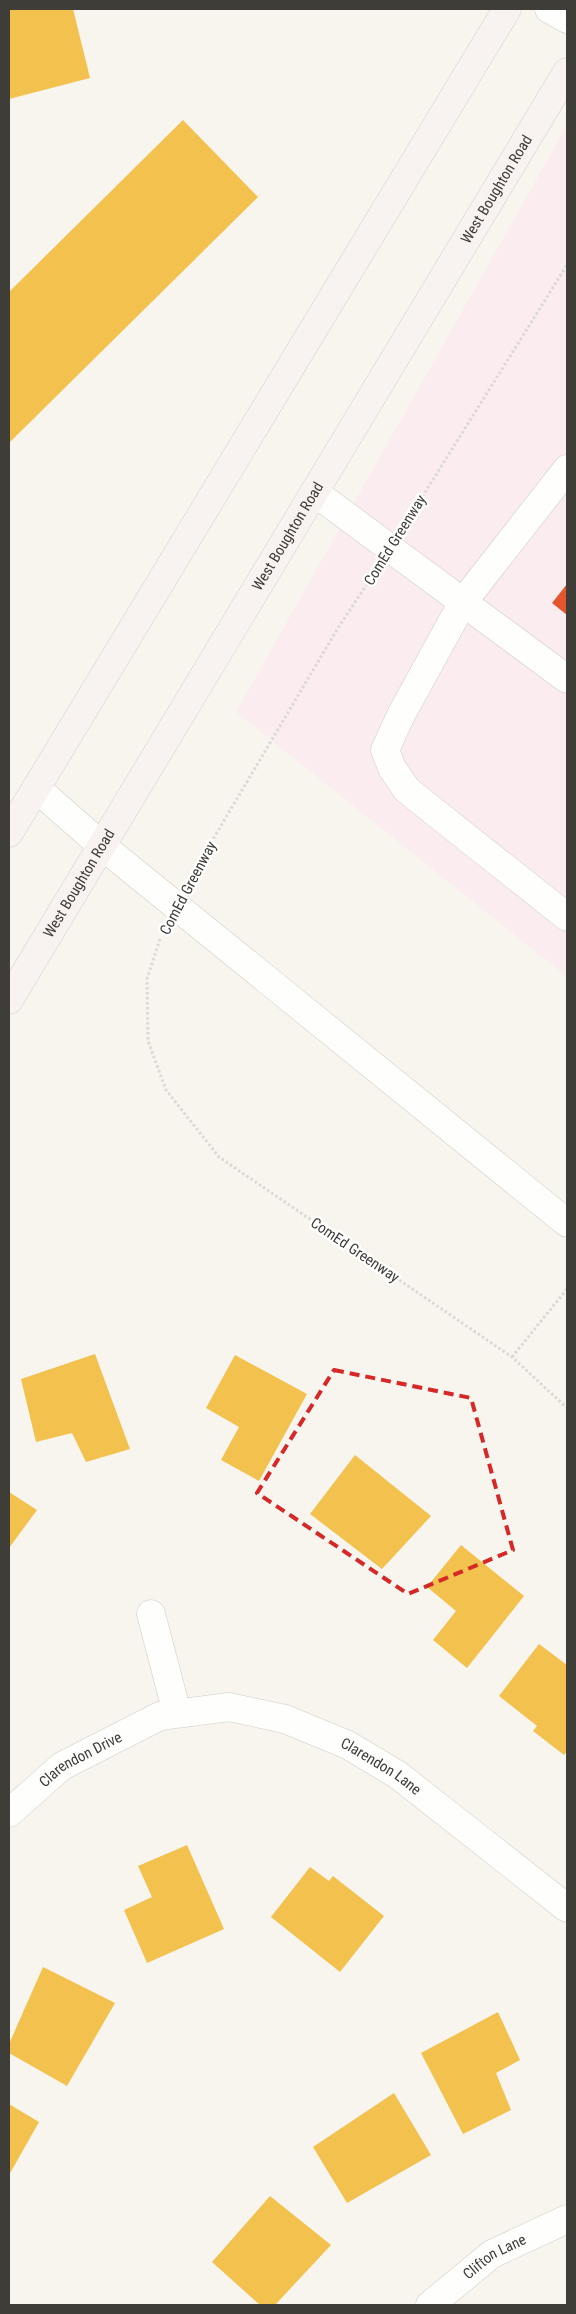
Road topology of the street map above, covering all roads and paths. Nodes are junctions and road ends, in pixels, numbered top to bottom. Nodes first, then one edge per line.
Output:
1 (507, 9) edge
2 (549, 9) edge
3 (567, 19) edge
4 (567, 72) edge
5 (567, 265) edge
6 (567, 469) edge
7 (314, 492) junction
8 (390, 548) junction
9 (463, 602) junction
10 (567, 679) edge
11 (36, 788) junction
12 (9, 833) edge
13 (101, 845) junction
14 (175, 904) junction
15 (567, 917) edge
16 (9, 1000) edge
17 (567, 1223) edge
18 (567, 1290) edge
19 (512, 1357) junction
20 (567, 1408) edge
21 (151, 1614) dead end
22 (169, 1715) junction
23 (9, 1813) edge
24 (567, 1908) edge
25 (567, 2219) edge
26 (430, 2305) edge

1 - 11 main road
2 - 3 street
4 - 7 main road, West Boughton Road
5 - 8 path, ComEd Greenway
6 - 9 street
7 - 8 street
7 - 13 main road, West Boughton Road
8 - 9 street
8 - 14 path, ComEd Greenway
9 - 10 street
9 - 15 street
11 - 12 main road
11 - 13 street
13 - 14 street
13 - 16 main road, West Boughton Road
14 - 17 street
14 - 19 path, ComEd Greenway
18 - 19 path
19 - 20 path, ComEd Greenway
21 - 22 street
22 - 23 street, Clarendon Drive
22 - 24 street, Clarendon Lane
25 - 26 street, Clifton Lane

